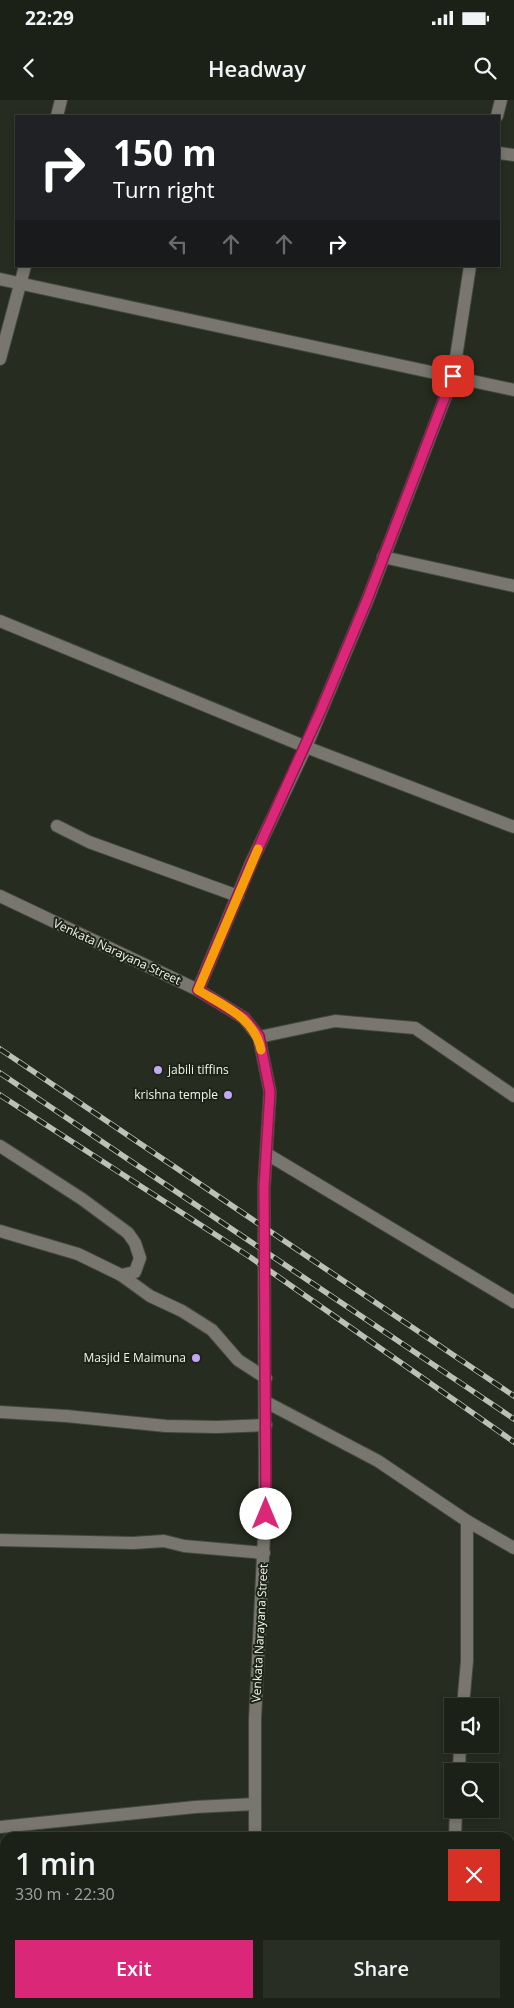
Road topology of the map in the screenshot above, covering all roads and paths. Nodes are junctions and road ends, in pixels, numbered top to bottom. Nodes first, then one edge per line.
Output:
1 (61, 100) edge
2 (501, 100) edge
3 (57, 115) edge
4 (497, 115) edge
5 (500, 153) edge
6 (514, 155) edge
7 (25, 267) edge
8 (470, 267) edge
9 (0, 279) edge
10 (21, 284) junction
11 (0, 359) edge
12 (453, 376) junction
13 (514, 390) edge
14 (383, 557) junction
15 (514, 586) edge
16 (0, 621) edge
17 (306, 746) junction
18 (57, 826) dead end
19 (514, 827) edge
20 (0, 896) edge
21 (238, 896) junction
22 (198, 990) junction
23 (259, 1036) junction
24 (514, 1096) edge
25 (0, 1146) edge
26 (267, 1154) junction
27 (0, 1231) edge
28 (122, 1274) junction
29 (514, 1302) edge
30 (266, 1378) junction
31 (266, 1402) junction
32 (0, 1412) edge
33 (266, 1425) junction
34 (467, 1521) junction
35 (0, 1540) edge
36 (514, 1548) edge
37 (264, 1553) junction
38 (464, 1698) edge
39 (255, 1804) junction
40 (456, 1818) edge
41 (0, 1827) edge
42 (255, 1832) edge
43 (455, 1832) edge

1 - 3 street
2 - 4 street
5 - 6 street
7 - 10 street
8 - 12 street
9 - 10 street
10 - 11 street
10 - 12 street
12 - 13 street
12 - 14 street
14 - 15 street
14 - 17 street
16 - 17 street
17 - 19 street
17 - 21 street
18 - 21 street
20 - 22 street, Venkata Narayana Street
21 - 22 street
22 - 23 street, Venkata Narayana Street
23 - 24 street
23 - 26 street, Venkata Narayana Street
25 - 28 street
26 - 29 street
26 - 30 street, Venkata Narayana Street
27 - 28 street
28 - 30 street
30 - 31 street, Venkata Narayana Street
31 - 33 street, Venkata Narayana Street
31 - 34 street
32 - 33 street
33 - 37 street, Venkata Narayana Street
34 - 36 street
34 - 38 street
35 - 37 street
37 - 39 street, Venkata Narayana Street
39 - 41 street
39 - 42 street, Venkata Narayana Street
40 - 43 street

